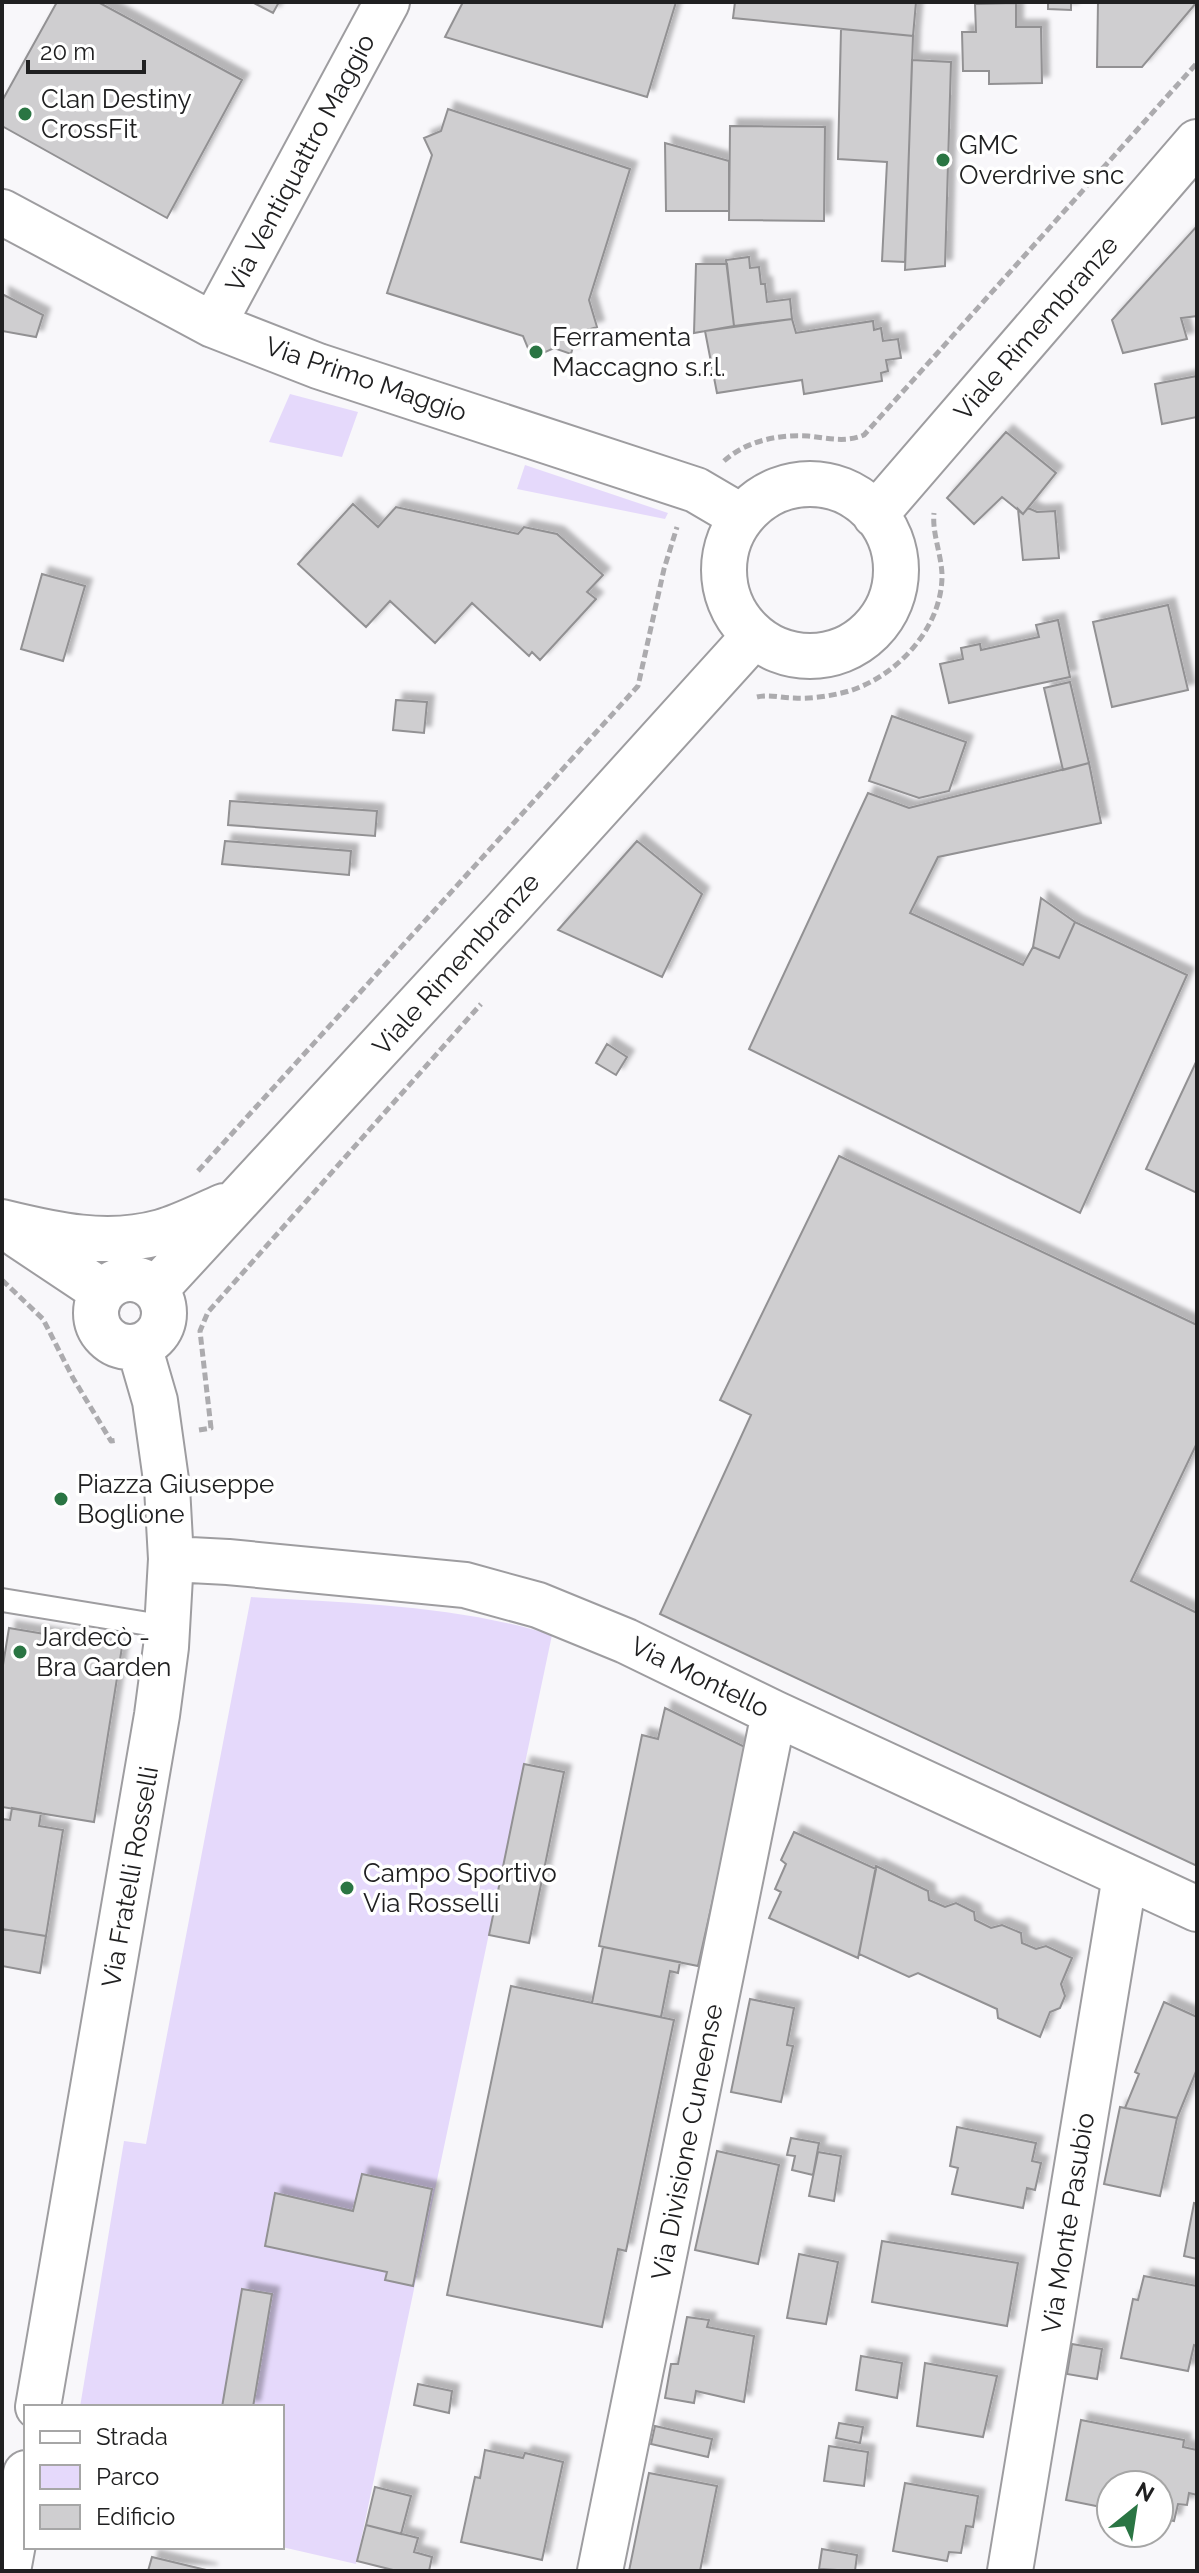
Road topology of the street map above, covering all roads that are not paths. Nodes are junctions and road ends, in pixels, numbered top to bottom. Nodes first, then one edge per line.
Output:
1 (387, 2) edge
2 (1197, 142) edge
3 (2, 212) edge
4 (213, 325) junction
5 (875, 515) junction
6 (742, 517) junction
7 (754, 636) junction
8 (238, 1201) junction
9 (2, 1224) edge
10 (155, 1290) junction
11 (103, 1292) junction
12 (139, 1346) junction
13 (171, 1559) junction
14 (2, 1600) edge
15 (167, 1627) junction
16 (774, 1713) junction
17 (1125, 1876) junction
18 (1197, 1909) edge
19 (38, 2405) edge
20 (24, 2484) edge
21 (8, 2571) edge
22 (600, 2571) edge
23 (1010, 2571) edge

1 - 4 street, Via Ventiquattro Maggio
2 - 5 street, Viale Rimembranze
3 - 4 street, Via Primo Maggio
4 - 6 street, Via Primo Maggio
5 - 6 street
5 - 7 street
6 - 7 street
7 - 8 street, Viale Rimembranze
8 - 9 street
8 - 10 street, Viale Rimembranze
9 - 11 street
10 - 11 street
10 - 12 street
11 - 12 street
12 - 13 street, Via Fratelli Rosselli
13 - 15 street, Via Fratelli Rosselli
13 - 16 street, Via Montello
14 - 15 lane
15 - 19 street, Via Fratelli Rosselli
16 - 17 street, Via Montello
16 - 22 street, Via Divisione Cuneense
17 - 18 street, Via Montello
17 - 23 street, Via Monte Pasubio
20 - 21 street

